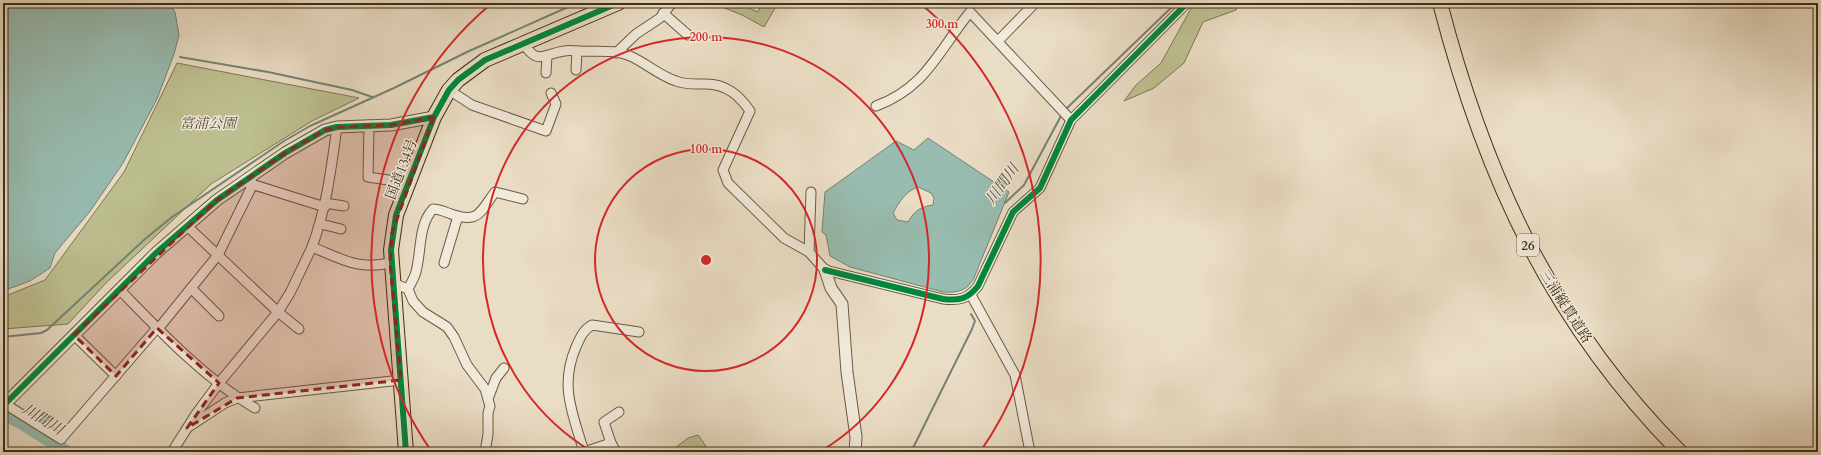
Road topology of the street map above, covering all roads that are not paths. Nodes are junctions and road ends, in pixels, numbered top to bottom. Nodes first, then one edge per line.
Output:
1 (618, 3) edge
2 (672, 3) edge
3 (1035, 3) edge
4 (1187, 3) edge
5 (1440, 3) edge
6 (663, 14) junction
7 (688, 35) dead end
8 (998, 41) junction
9 (523, 43) junction
10 (577, 51) junction
11 (616, 53) junction
12 (547, 56) junction
13 (576, 70) dead end
14 (546, 73) dead end
15 (449, 90) junction
16 (551, 93) dead end
17 (876, 106) dead end
18 (434, 116) junction
19 (1071, 120) junction
20 (369, 125) junction
21 (337, 127) junction
22 (248, 183) junction
23 (408, 183) junction
24 (811, 192) dead end
25 (522, 199) dead end
26 (325, 205) junction
27 (344, 206) dead end
28 (458, 216) junction
29 (321, 224) junction
30 (187, 226) junction
31 (340, 228) dead end
32 (312, 247) junction
33 (809, 252) junction
34 (218, 255) junction
35 (390, 263) junction
36 (444, 263) dead end
37 (825, 270) junction
38 (392, 285) junction
39 (191, 288) junction
40 (408, 289) junction
41 (120, 290) junction
42 (971, 295) junction
43 (278, 312) junction
44 (219, 316) dead end
45 (158, 329) junction
46 (300, 329) dead end
47 (639, 332) dead end
48 (74, 335) junction
49 (504, 368) dead end
50 (116, 376) junction
51 (401, 380) junction
52 (219, 383) junction
53 (237, 398) junction
54 (488, 399) junction
55 (4, 405) edge
56 (255, 408) dead end
57 (619, 412) dead end
58 (187, 428) junction
59 (611, 443) junction
60 (3, 449) edge
61 (6, 452) edge
62 (172, 452) edge
63 (406, 452) edge
64 (484, 452) edge
65 (584, 452) edge
66 (616, 452) edge
67 (855, 452) edge
68 (1030, 452) edge
69 (1680, 452) edge

1 - 9 main road, 国道134号
2 - 6 street
3 - 8 street
4 - 19 street
5 - 69 main road, 三浦縦貫道路 / 26
6 - 7 street
6 - 11 street
8 - 17 street
8 - 19 street
9 - 12 street
9 - 15 main road, 国道134号
10 - 11 street
10 - 12 street
10 - 13 street
11 - 33 street
12 - 14 street
15 - 16 street
15 - 18 main road, 国道134号
18 - 20 street
18 - 23 main road, 国道134号
19 - 42 street
20 - 21 street
20 - 23 street
21 - 22 street
21 - 26 street
22 - 26 street
22 - 30 street
22 - 34 street
23 - 35 main road, 国道134号
24 - 33 street
25 - 28 street
26 - 27 street
26 - 29 street
28 - 36 street
28 - 40 street
29 - 31 street
29 - 32 street
30 - 34 street
30 - 41 street
32 - 35 street
32 - 43 street
33 - 37 street
34 - 39 street
34 - 43 street
35 - 38 main road, 国道134号
37 - 42 street
37 - 67 street
38 - 40 street
38 - 51 main road, 国道134号
39 - 44 street
39 - 45 street
40 - 54 street
41 - 45 street
41 - 48 street
42 - 68 street
43 - 46 street
43 - 52 street
45 - 50 street
45 - 52 street
47 - 65 street
48 - 50 street
48 - 55 street
49 - 54 street
50 - 55 street
51 - 53 street
51 - 63 main road, 国道134号
52 - 53 street
52 - 58 street
53 - 56 street
53 - 58 street
54 - 64 street
57 - 59 street
58 - 62 street
59 - 65 street
59 - 66 street
60 - 61 street

